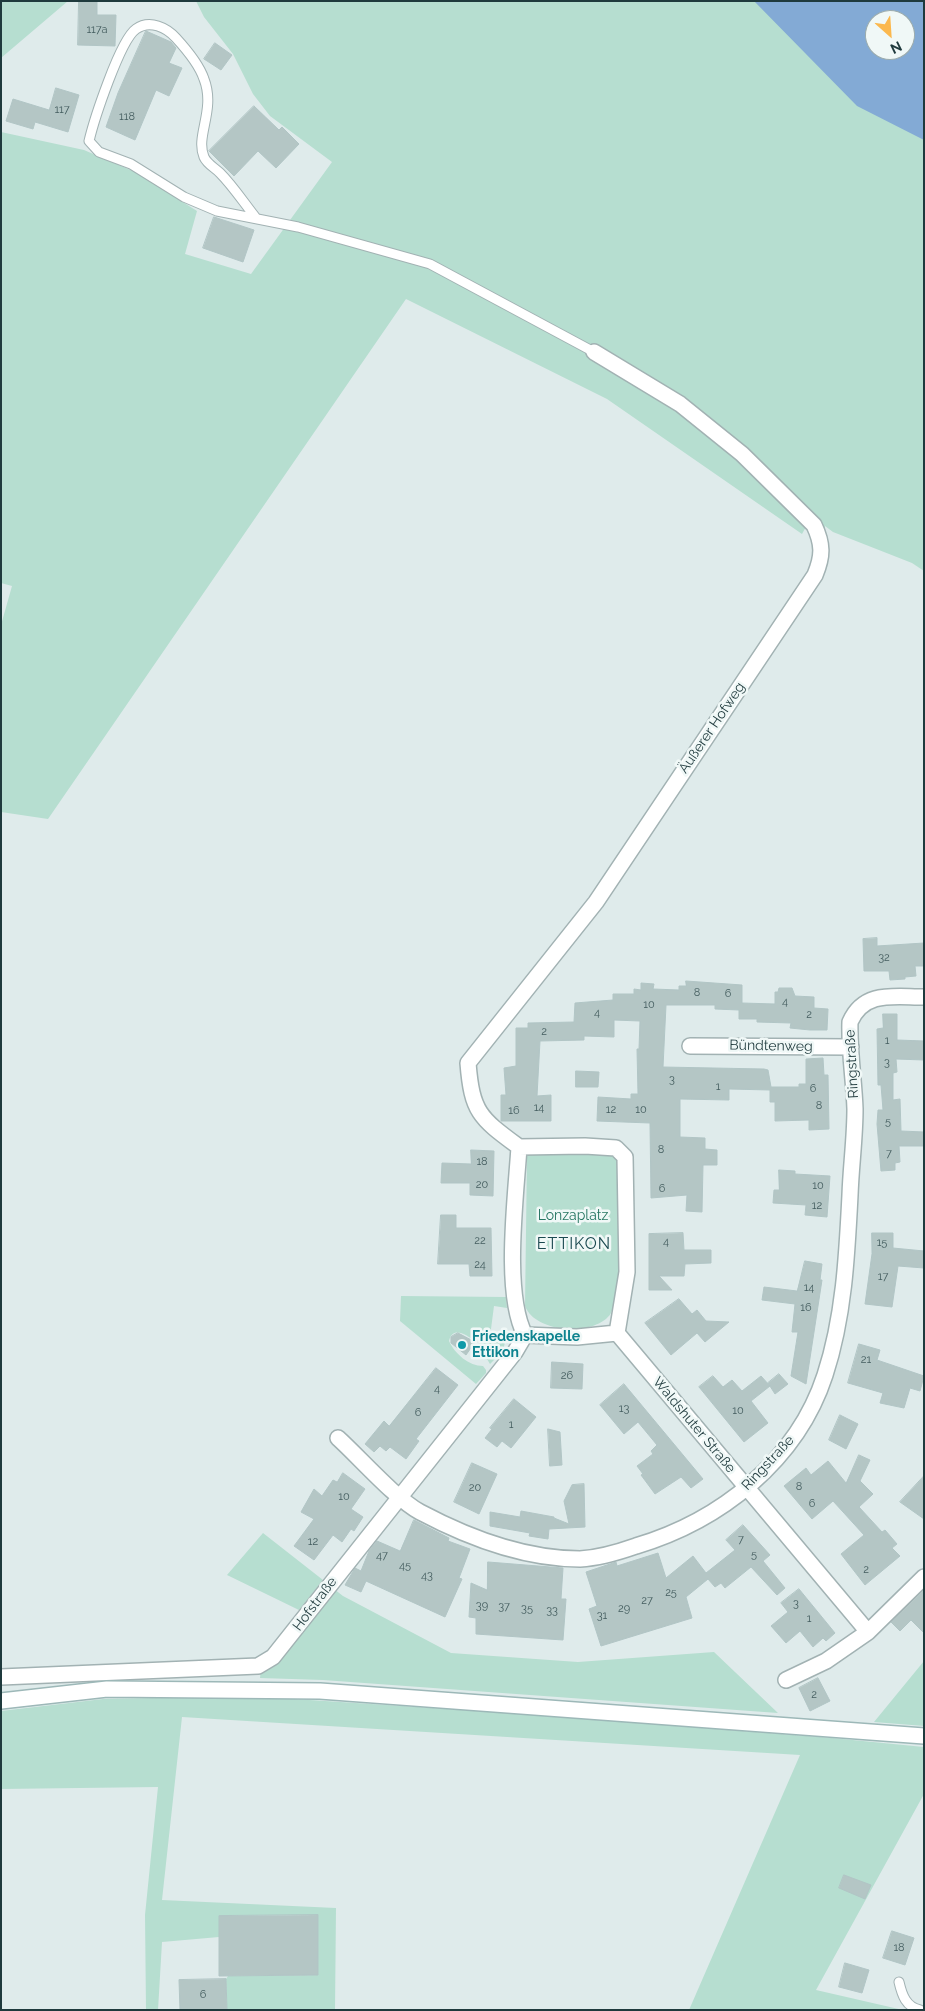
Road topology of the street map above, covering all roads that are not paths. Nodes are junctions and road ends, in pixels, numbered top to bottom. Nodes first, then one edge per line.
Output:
1 (256, 218) junction
2 (594, 352) joint
3 (924, 997) edge
4 (690, 1046) dead end
5 (851, 1047) junction
6 (519, 1147) junction
7 (617, 1333) junction
8 (525, 1335) junction
9 (338, 1438) dead end
10 (747, 1488) junction
11 (399, 1496) junction
12 (924, 1577) edge
13 (868, 1632) junction
14 (1, 1677) edge
15 (786, 1680) dead end
16 (1, 1701) edge
17 (924, 1736) edge
18 (899, 1982) dead end
19 (920, 2010) edge

1 - 1 lane
1 - 2 lane
2 - 6 street, Äußerer Hofweg
3 - 5 street, Ringstraße
4 - 5 street, Bündtenweg
5 - 10 street, Ringstraße
6 - 7 street
6 - 8 street
7 - 8 street
7 - 10 street, Waldshuter Straße
8 - 11 street, Hofstraße
9 - 11 street, Ringstraße
10 - 11 street, Ringstraße
10 - 13 street, Waldshuter Straße
11 - 14 street, Hofstraße
12 - 13 street
13 - 15 street
16 - 17 street
18 - 19 lane

